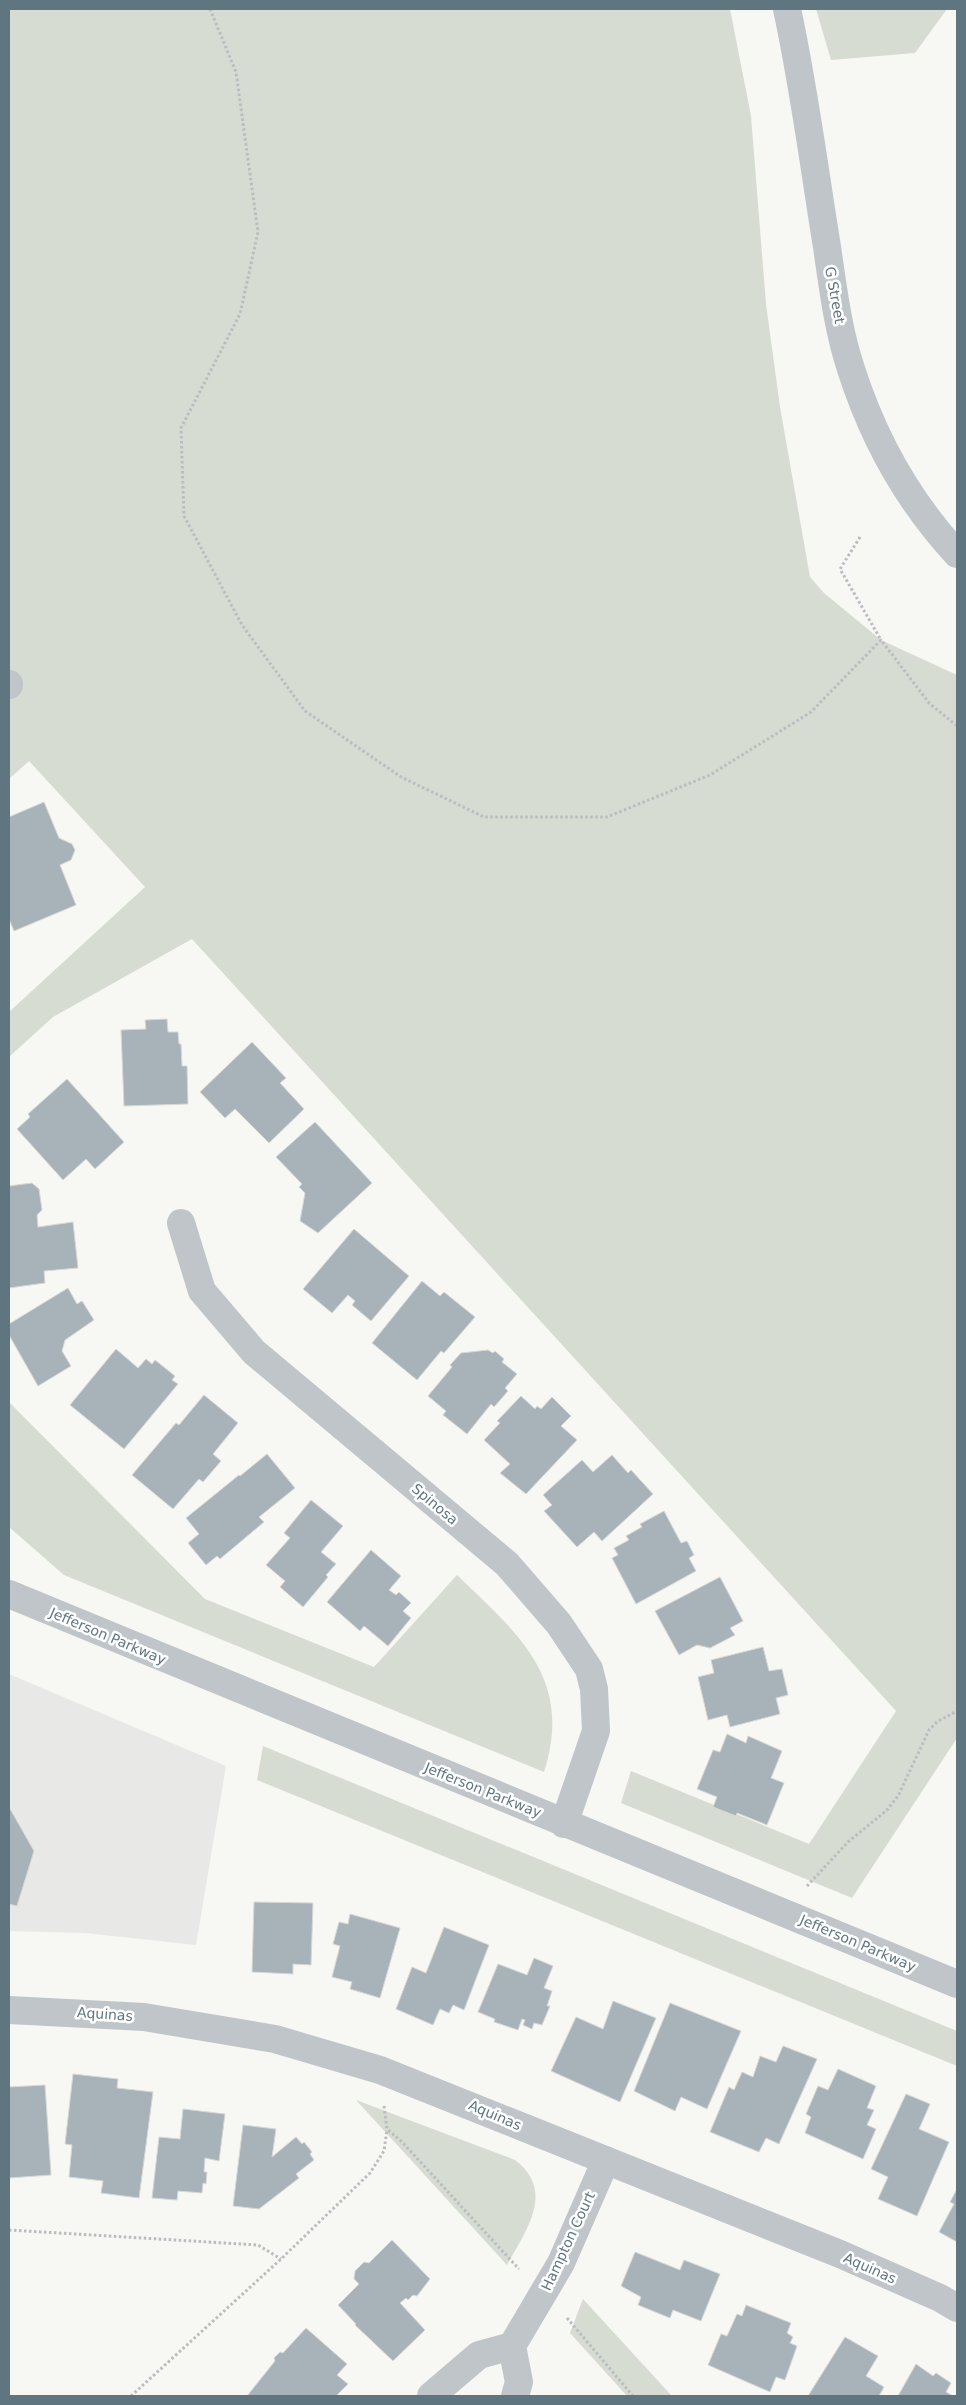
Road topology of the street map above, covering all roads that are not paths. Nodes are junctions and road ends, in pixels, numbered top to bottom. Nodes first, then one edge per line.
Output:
1 (787, 9) edge
2 (957, 554) edge
3 (181, 1223) dead end
4 (9, 1594) edge
5 (564, 1824) junction
6 (957, 1984) edge
7 (9, 2010) edge
8 (606, 2160) junction
9 (957, 2308) edge
10 (512, 2346) junction
11 (431, 2396) edge
12 (515, 2396) edge

1 - 2 street, G Street
3 - 5 street, Spinosa
4 - 5 street, Jefferson Parkway
5 - 6 street, Jefferson Parkway
7 - 8 street, Aquinas
8 - 9 street, Aquinas
8 - 10 street, Hampton Court
10 - 11 street
10 - 12 street

